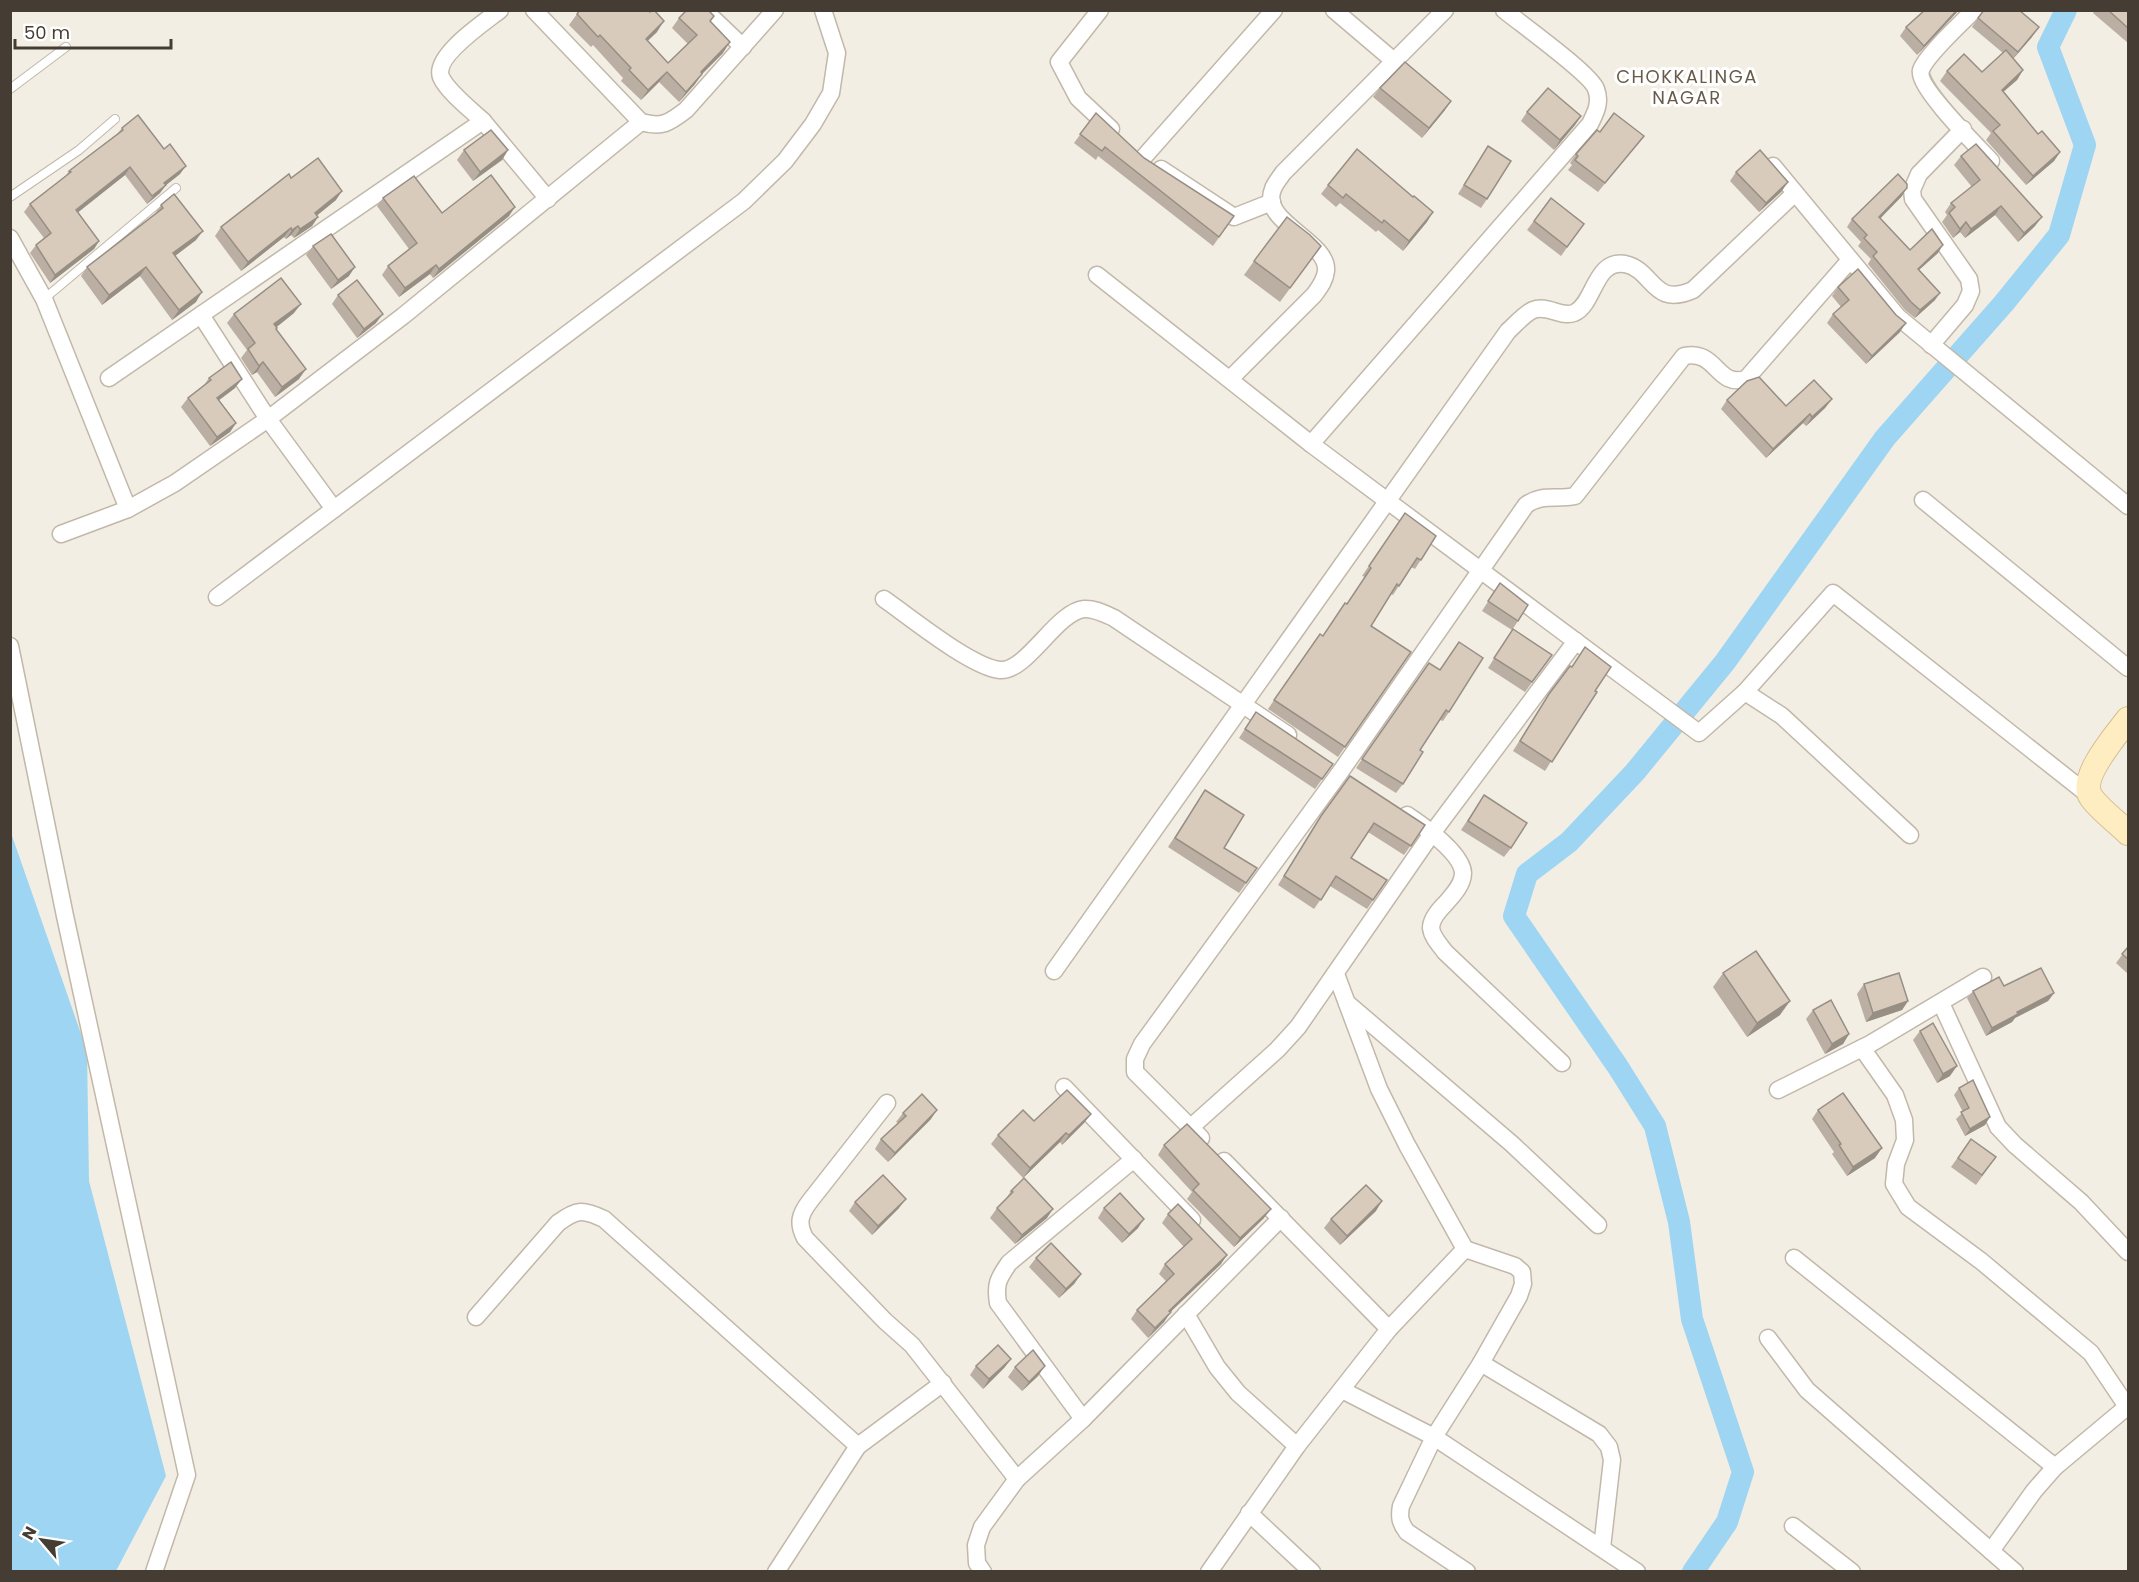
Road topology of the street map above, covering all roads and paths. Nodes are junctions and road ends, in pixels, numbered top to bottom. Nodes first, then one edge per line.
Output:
1 (500, 10) edge
2 (534, 10) edge
3 (704, 10) edge
4 (775, 10) edge
5 (823, 10) edge
6 (1100, 10) edge
7 (1274, 10) edge
8 (1334, 10) edge
9 (1445, 10) edge
10 (1504, 10) edge
11 (1974, 10) edge
12 (66, 47) dead end
13 (743, 47) junction
14 (1394, 61) junction
15 (10, 89) edge
16 (115, 119) dead end
17 (483, 121) junction
18 (641, 122) junction
19 (1963, 129) junction
20 (1134, 151) junction
21 (1761, 151) edge
22 (1999, 170) edge
23 (176, 189) dead end
24 (1796, 193) junction
25 (10, 197) edge
26 (548, 199) junction
27 (1272, 202) junction
28 (10, 238) edge
29 (1850, 260) junction
30 (1097, 275) dead end
31 (44, 299) junction
32 (201, 315) junction
33 (1931, 345) junction
34 (110, 378) dead end
35 (1230, 379) junction
36 (268, 419) junction
37 (1311, 444) junction
38 (1388, 500) junction
39 (1923, 500) dead end
40 (2128, 506) edge
41 (128, 509) junction
42 (334, 509) junction
43 (61, 534) dead end
44 (1480, 571) junction
45 (217, 597) dead end
46 (884, 599) dead end
47 (1576, 641) junction
48 (10, 646) edge
49 (2128, 668) edge
50 (1745, 692) junction
51 (1244, 704) junction
52 (2128, 719) edge
53 (1302, 744) edge
54 (2090, 796) junction
55 (1396, 808) edge
56 (1433, 832) junction
57 (2128, 833) edge
58 (1910, 835) dead end
59 (1054, 971) dead end
60 (1336, 974) junction
61 (1983, 977) dead end
62 (1347, 1002) junction
63 (1941, 1003) junction
64 (1862, 1048) junction
65 (1562, 1063) dead end
66 (1064, 1087) dead end
67 (1778, 1090) dead end
68 (886, 1103) dead end
69 (1190, 1128) junction
70 (1134, 1160) junction
71 (1281, 1218) junction
72 (1598, 1225) dead end
73 (1204, 1232) edge
74 (1465, 1249) junction
75 (2128, 1252) edge
76 (1794, 1258) dead end
77 (1186, 1314) junction
78 (476, 1317) dead end
79 (1389, 1329) junction
80 (1768, 1338) dead end
81 (1481, 1363) junction
82 (943, 1383) junction
83 (1341, 1390) junction
84 (2128, 1407) edge
85 (1083, 1419) junction
86 (1434, 1437) junction
87 (858, 1446) junction
88 (1297, 1446) junction
89 (2055, 1467) junction
90 (1017, 1479) junction
91 (1249, 1513) junction
92 (1793, 1526) dead end
93 (1602, 1548) junction
94 (1991, 1551) junction
95 (153, 1572) edge
96 (776, 1572) edge
97 (983, 1572) edge
98 (1209, 1572) edge
99 (1312, 1572) edge
100 (1467, 1572) edge
101 (1637, 1572) edge
102 (1852, 1572) edge
103 (2015, 1572) edge

1 - 17 street
2 - 18 street
3 - 13 street
4 - 13 street
5 - 42 street
6 - 20 street
7 - 20 street
8 - 14 street
9 - 14 street
10 - 37 street
11 - 19 street
12 - 15 lane
13 - 18 street
14 - 27 street
16 - 25 lane
17 - 26 street
17 - 32 street
18 - 26 street
19 - 22 street
19 - 33 street
20 - 27 street
21 - 24 street
23 - 31 lane
24 - 29 street
24 - 38 street
26 - 36 street
27 - 35 street
28 - 31 street
29 - 33 street
29 - 44 street
30 - 35 street
31 - 41 street
32 - 34 street
32 - 36 street
33 - 40 street
35 - 37 street
36 - 41 street
36 - 42 street
37 - 38 street
38 - 44 street
38 - 51 street
39 - 49 street
41 - 43 street
42 - 45 street
44 - 47 street
44 - 69 street
46 - 51 street
47 - 50 street
47 - 56 street
48 - 95 street
50 - 54 street
50 - 58 street
51 - 53 street
51 - 59 street
52 - 54 main road
54 - 57 main road
55 - 56 street
56 - 60 street
56 - 65 street
60 - 62 street
60 - 69 street
61 - 63 street
62 - 72 street
62 - 74 street
63 - 64 street
63 - 75 street
64 - 67 street
64 - 84 street
66 - 70 street
68 - 82 street
69 - 71 street
70 - 73 street
70 - 85 street
71 - 77 street
71 - 79 street
74 - 79 street
74 - 81 street
76 - 89 street
77 - 85 street
77 - 88 street
78 - 87 street
79 - 83 street
80 - 94 street
81 - 86 street
81 - 93 street
82 - 87 street
82 - 90 street
83 - 86 street
83 - 88 street
84 - 89 street
85 - 90 street
86 - 93 street
86 - 100 street
87 - 96 street
88 - 91 street
89 - 94 street
90 - 97 street
91 - 98 street
91 - 99 street
92 - 102 street
93 - 101 street
94 - 103 street

